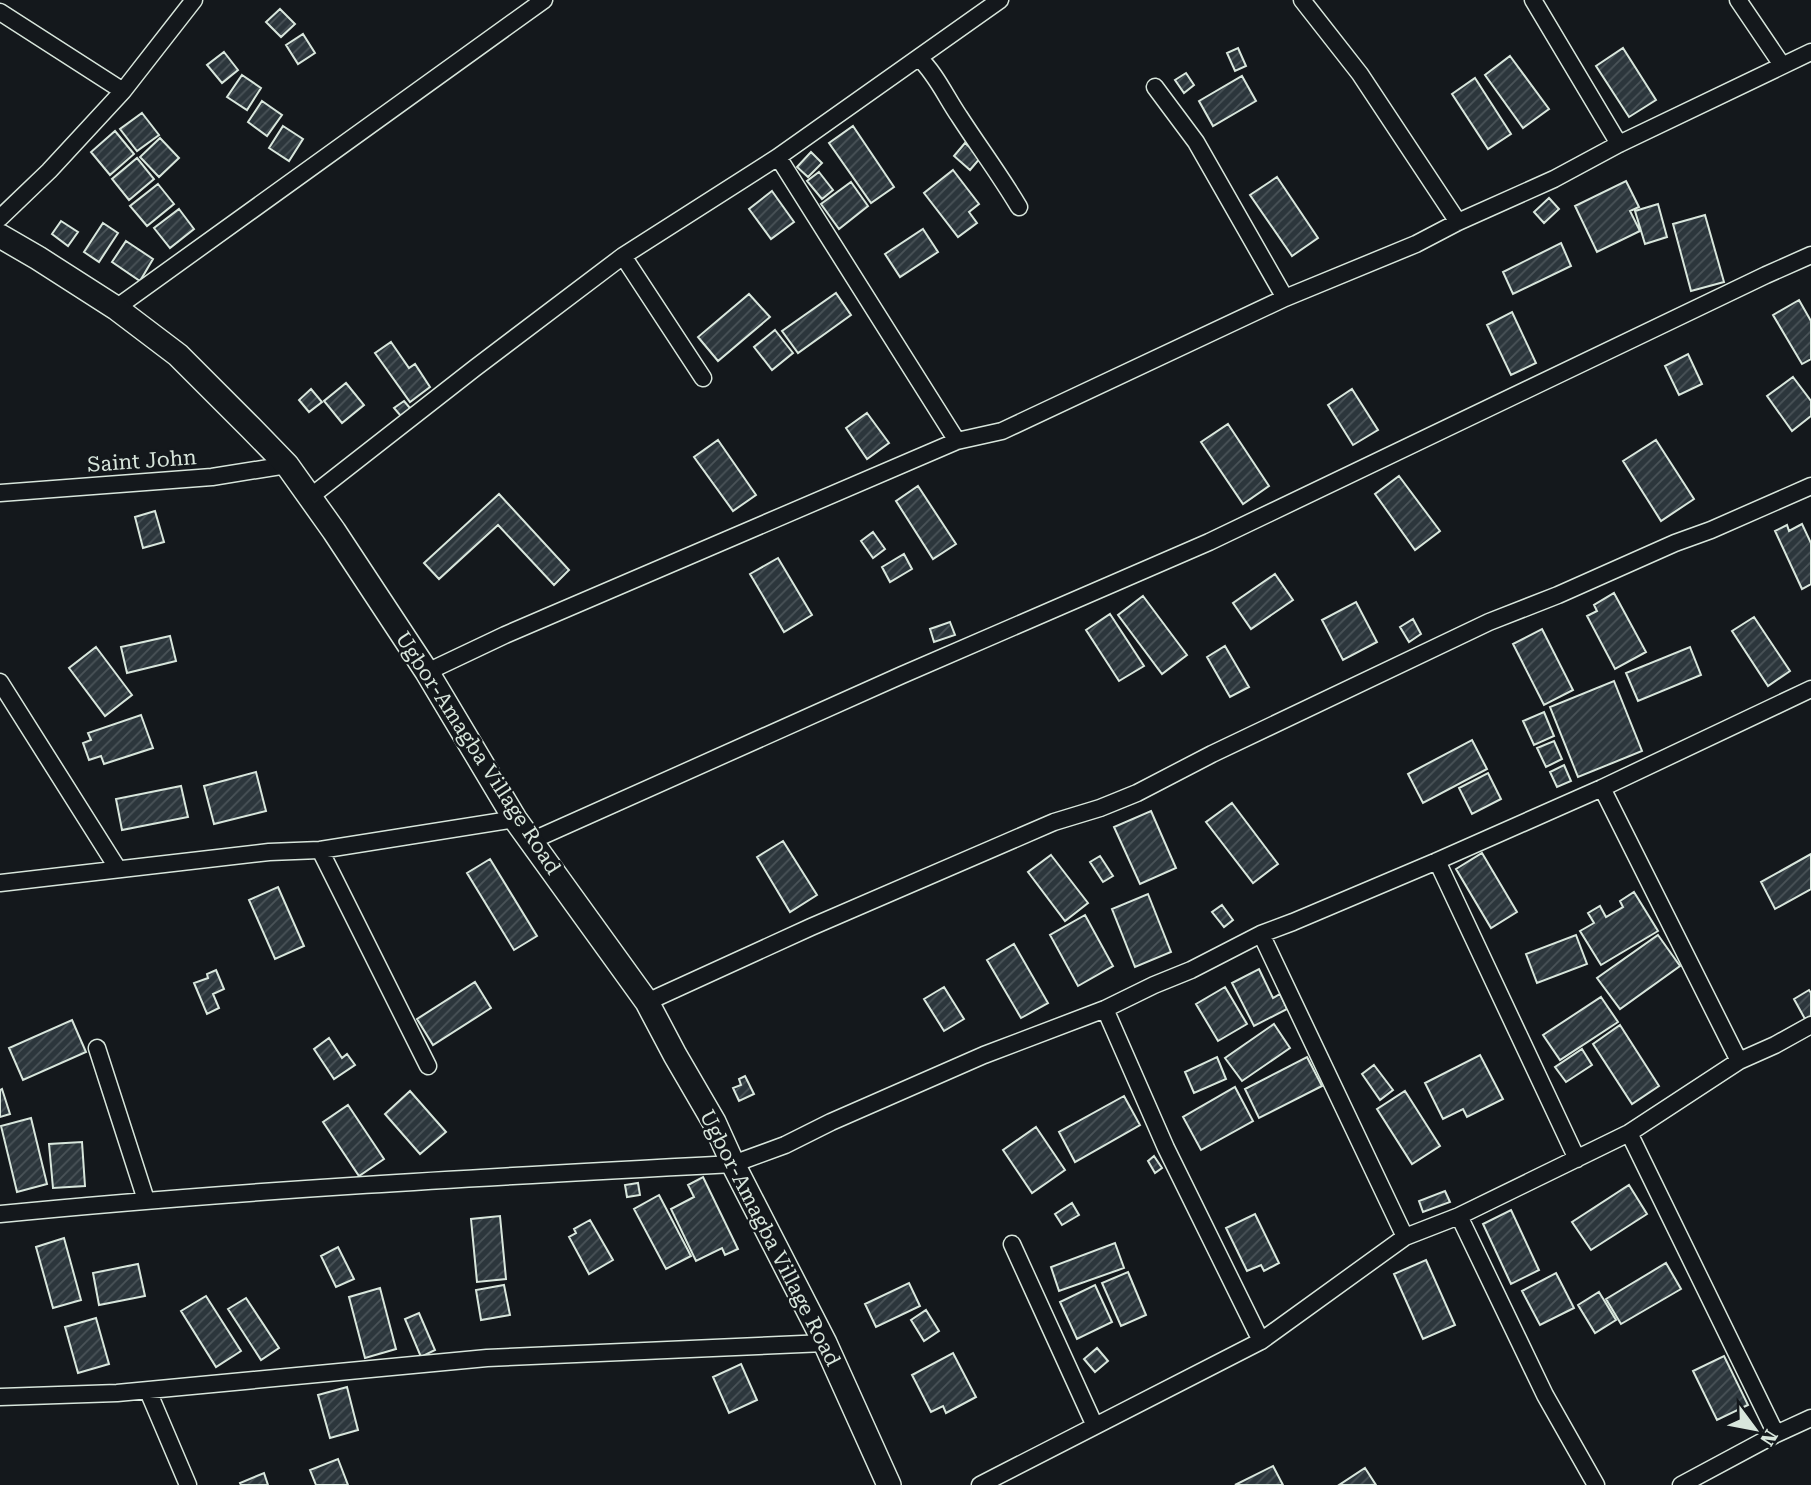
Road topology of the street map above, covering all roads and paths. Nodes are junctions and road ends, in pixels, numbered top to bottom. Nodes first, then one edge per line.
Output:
1 (194, 0) edge
2 (544, 0) edge
3 (1000, 0) edge
4 (1302, 0) edge
5 (1533, 0) edge
6 (1738, 0) edge
7 (0, 12) edge
8 (1811, 52) edge
9 (919, 58) junction
10 (1782, 65) junction
11 (1155, 87) dead end
12 (123, 91) junction
13 (1619, 145) junction
14 (778, 157) junction
15 (1019, 207) dead end
16 (0, 218) edge
17 (1458, 222) junction
18 (0, 236) edge
19 (1811, 255) edge
20 (623, 256) junction
21 (1285, 298) junction
22 (116, 308) junction
23 (703, 378) dead end
24 (957, 441) junction
25 (286, 465) junction
26 (1811, 486) edge
27 (0, 494) edge
28 (310, 497) junction
29 (427, 672) junction
30 (0, 682) edge
31 (1811, 690) edge
32 (1602, 788) junction
33 (515, 819) junction
34 (531, 841) junction
35 (320, 850) junction
36 (1437, 860) junction
37 (118, 869) junction
38 (0, 883) edge
39 (1261, 934) junction
40 (647, 1002) junction
41 (1105, 1009) junction
42 (1811, 1025) edge
43 (97, 1048) dead end
44 (1739, 1061) junction
45 (428, 1066) dead end
46 (1629, 1133) junction
47 (1577, 1158) junction
48 (733, 1164) junction
49 (146, 1200) junction
50 (0, 1214) edge
51 (1459, 1216) junction
52 (1405, 1237) junction
53 (1012, 1244) dead end
54 (1261, 1341) junction
55 (825, 1343) junction
56 (148, 1391) junction
57 (0, 1397) edge
58 (1811, 1418) edge
59 (1096, 1426) junction
60 (1776, 1434) junction
61 (188, 1485) edge
62 (889, 1485) edge
63 (980, 1485) edge
64 (1596, 1485) edge
65 (1681, 1485) edge

1 - 12 street
2 - 22 street
3 - 9 street
4 - 17 street
5 - 13 street
6 - 10 street
7 - 12 street
8 - 10 street
9 - 14 street
9 - 15 street
10 - 13 street
11 - 21 street
12 - 16 street
13 - 17 street
14 - 20 street
14 - 24 street
17 - 21 street
18 - 22 street, Ugbor-Amagba Village Road
19 - 34 street
20 - 23 street
20 - 28 street
21 - 24 street
22 - 25 street, Ugbor-Amagba Village Road
24 - 29 street
25 - 27 street, Saint John
25 - 28 street, Ugbor-Amagba Village Road
26 - 40 street
28 - 29 street, Ugbor-Amagba Village Road
29 - 33 street, Ugbor-Amagba Village Road
30 - 37 street
31 - 32 street
32 - 36 street
32 - 44 street
33 - 34 street, Ugbor-Amagba Village Road
33 - 35 street
34 - 40 street, Ugbor-Amagba Village Road
35 - 37 street
35 - 45 street
36 - 39 street
36 - 47 street
37 - 38 street
39 - 41 street
39 - 52 street
40 - 48 street, Ugbor-Amagba Village Road
41 - 48 street
41 - 54 street
42 - 44 street
43 - 49 street
44 - 46 street
46 - 47 street
46 - 60 street
47 - 51 street
48 - 49 street
48 - 55 street, Ugbor-Amagba Village Road
49 - 50 street
51 - 52 street
51 - 64 street
52 - 54 street
53 - 59 street
54 - 59 street
55 - 56 street
55 - 62 street, Ugbor-Amagba Village Road
56 - 57 street
56 - 61 street
58 - 60 street
59 - 63 street
60 - 65 street

